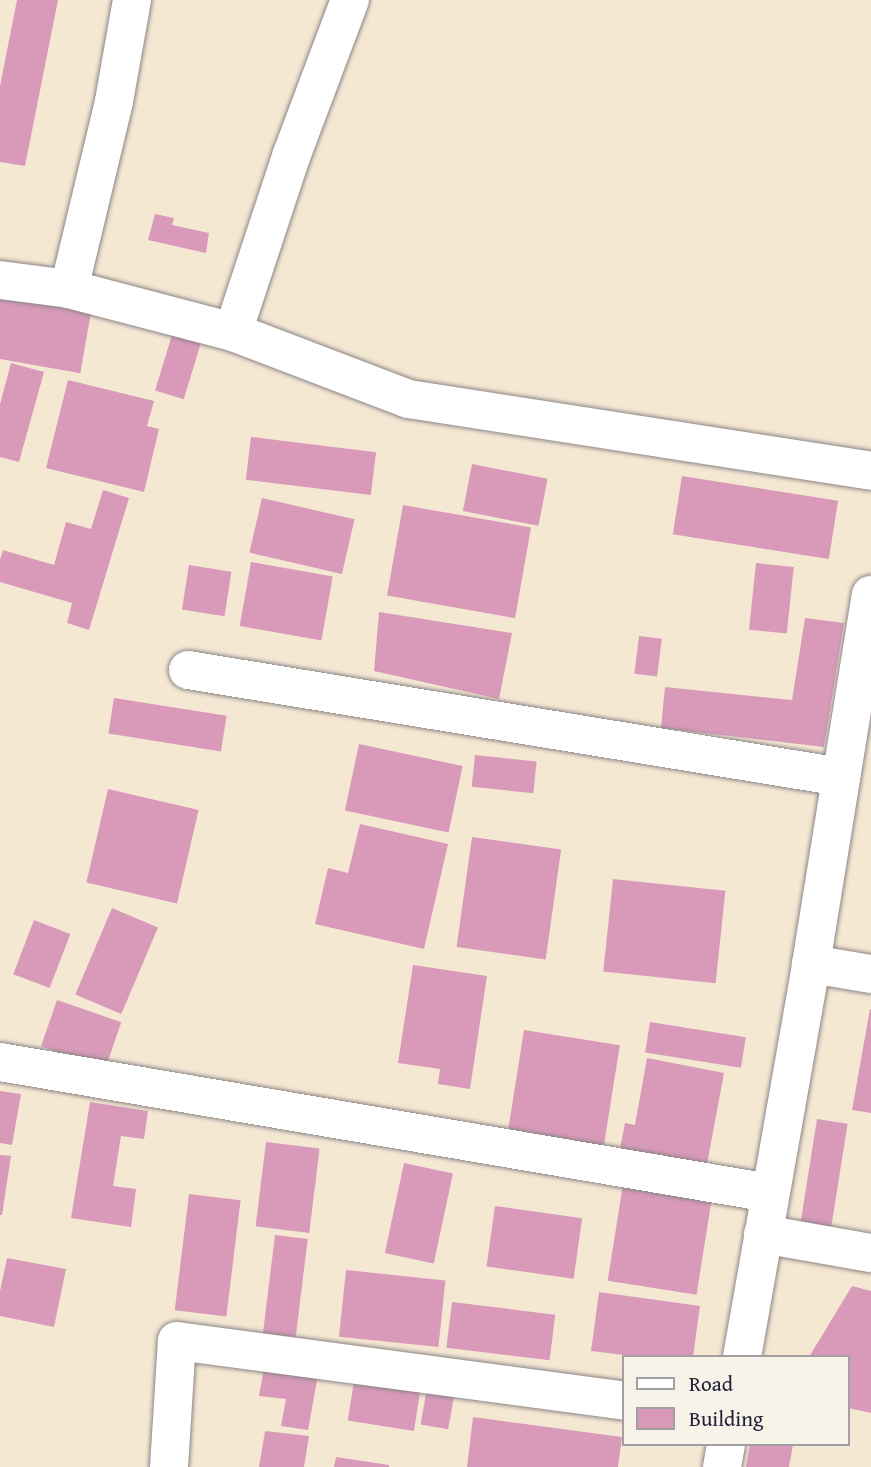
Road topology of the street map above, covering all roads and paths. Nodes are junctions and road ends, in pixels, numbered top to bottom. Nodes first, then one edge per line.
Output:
1 (132, 0) edge
2 (350, 0) edge
3 (0, 280) edge
4 (69, 289) junction
5 (233, 332) junction
6 (871, 471) edge
7 (871, 595) edge
8 (188, 670) dead end
9 (841, 777) junction
10 (811, 964) junction
11 (871, 974) edge
12 (0, 1062) edge
13 (770, 1193) junction
14 (763, 1234) junction
15 (871, 1253) edge
16 (742, 1355) edge
17 (622, 1401) edge
18 (726, 1446) edge
19 (169, 1467) edge
20 (722, 1467) edge

1 - 4 street
2 - 5 street
3 - 4 street
4 - 5 street
5 - 6 street
7 - 9 street
8 - 9 street
9 - 10 street
10 - 11 street
10 - 13 street
12 - 13 street
13 - 14 street
14 - 15 street
14 - 16 street
17 - 19 street
18 - 20 street

